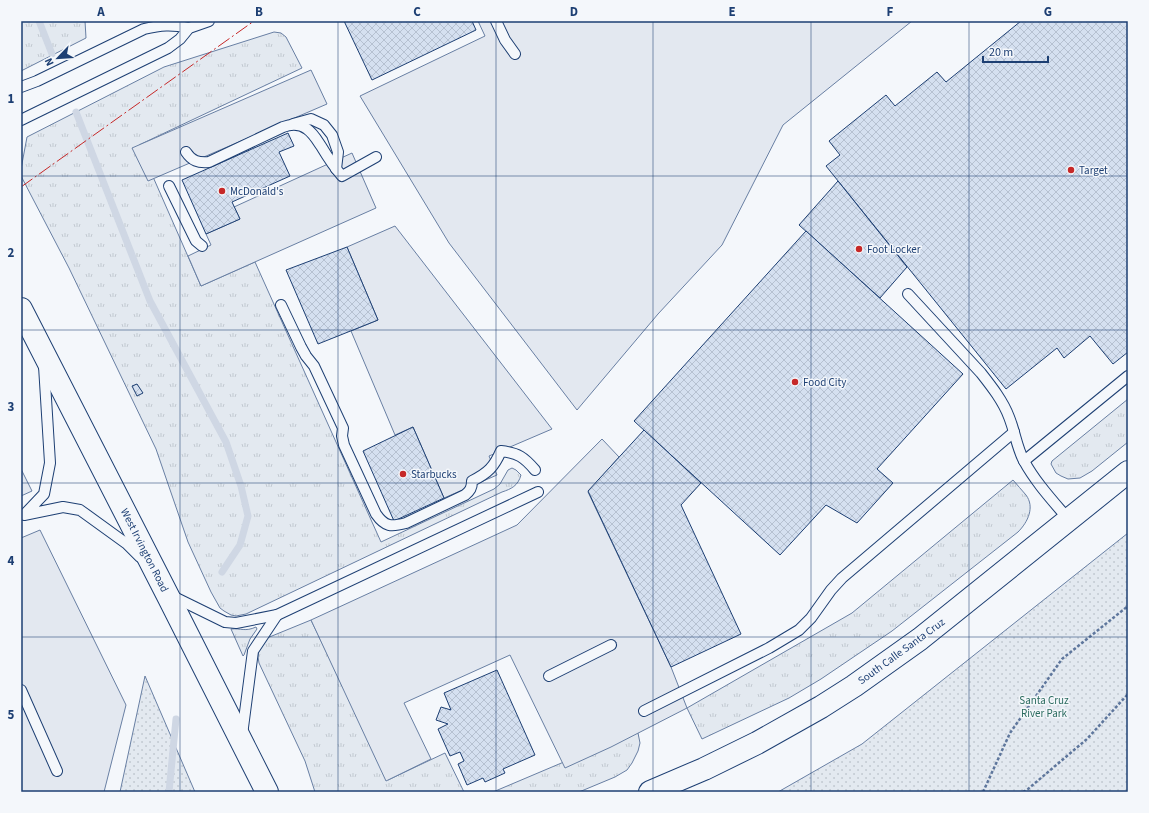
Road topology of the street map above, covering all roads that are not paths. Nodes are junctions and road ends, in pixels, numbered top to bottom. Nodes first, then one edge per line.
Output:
1 (209, 21) edge
2 (496, 21) edge
3 (188, 28) junction
4 (516, 54) dead end
5 (21, 87) edge
6 (21, 120) edge
7 (290, 125) junction
8 (186, 152) dead end
9 (376, 157) dead end
10 (339, 173) junction
11 (169, 186) dead end
12 (202, 246) dead end
13 (908, 294) dead end
14 (281, 306) dead end
15 (21, 309) edge
16 (43, 352) junction
17 (1128, 376) edge
18 (1014, 432) junction
19 (1024, 460) junction
20 (535, 470) dead end
21 (1128, 472) edge
22 (538, 492) dead end
23 (22, 515) edge
24 (1069, 520) junction
25 (161, 583) junction
26 (277, 615) junction
27 (611, 645) dead end
28 (549, 676) dead end
29 (21, 690) edge
30 (644, 711) dead end
31 (241, 741) junction
32 (57, 771) dead end
33 (267, 792) edge
34 (650, 792) edge

1 - 3 lane
2 - 4 lane
3 - 5 lane
3 - 6 lane
7 - 8 lane
7 - 10 lane
7 - 10 lane
9 - 10 lane
11 - 12 lane
13 - 18 lane
14 - 20 lane
15 - 16 street, West Irvington Road
16 - 23 lane
16 - 25 street, West Irvington Road
17 - 19 lane
18 - 19 lane
18 - 30 lane
19 - 24 lane
21 - 24 street, South Calle Santa Cruz
22 - 26 lane
23 - 25 lane
24 - 34 street, South Calle Santa Cruz
25 - 26 lane
25 - 31 street, West Irvington Road
26 - 31 lane
27 - 28 lane
29 - 32 lane
31 - 33 street, West Irvington Road

